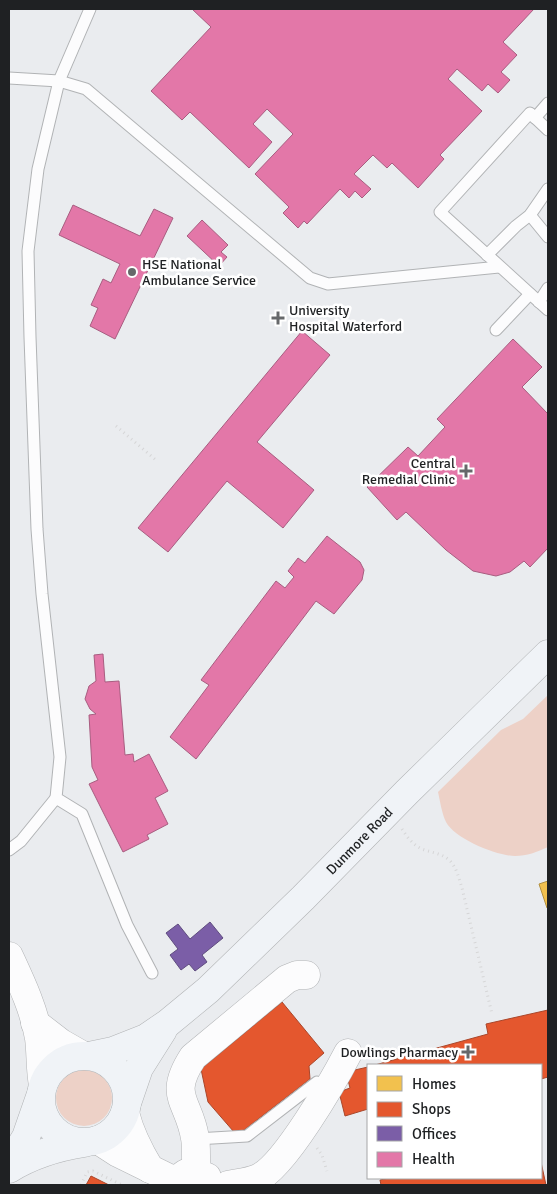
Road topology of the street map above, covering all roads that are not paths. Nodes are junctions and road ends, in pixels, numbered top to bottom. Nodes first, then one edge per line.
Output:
1 (90, 9) edge
2 (9, 78) edge
3 (59, 81) junction
4 (548, 103) edge
5 (535, 118) junction
6 (548, 130) edge
7 (548, 189) edge
8 (530, 215) junction
9 (548, 236) edge
10 (487, 255) junction
11 (499, 267) junction
12 (548, 288) edge
13 (535, 298) junction
14 (548, 310) edge
15 (496, 330) dead end
16 (548, 654) edge
17 (56, 798) junction
18 (9, 850) edge
19 (9, 956) edge
20 (152, 973) dead end
21 (306, 975) dead end
22 (36, 1023) junction
23 (168, 1023) junction
24 (348, 1053) dead end
25 (85, 1056) junction
26 (328, 1088) junction
27 (42, 1089) junction
28 (126, 1108) junction
29 (196, 1139) junction
30 (93, 1141) junction
31 (9, 1165) edge
32 (9, 1169) edge
33 (150, 1169) junction
34 (189, 1181) edge
35 (228, 1185) edge

1 - 3 lane
2 - 3 lane
3 - 11 lane
3 - 17 lane
4 - 5 lane
5 - 6 lane
5 - 10 lane
7 - 8 lane
8 - 9 lane
8 - 10 lane
10 - 11 lane
11 - 13 lane
12 - 13 lane
13 - 14 lane
13 - 15 lane
16 - 23 main road, Dunmore Road
17 - 18 lane
17 - 20 lane
19 - 22 street
21 - 29 street
22 - 25 street
22 - 27 street
23 - 25 main road, Dunmore Road
23 - 28 main road, Dunmore Road
24 - 26 street
25 - 27 main road
25 - 28 main road
26 - 29 lane
26 - 35 street
27 - 30 main road
27 - 31 main road
28 - 30 main road
28 - 33 street
29 - 34 street
30 - 32 main road
30 - 33 street
33 - 34 street

